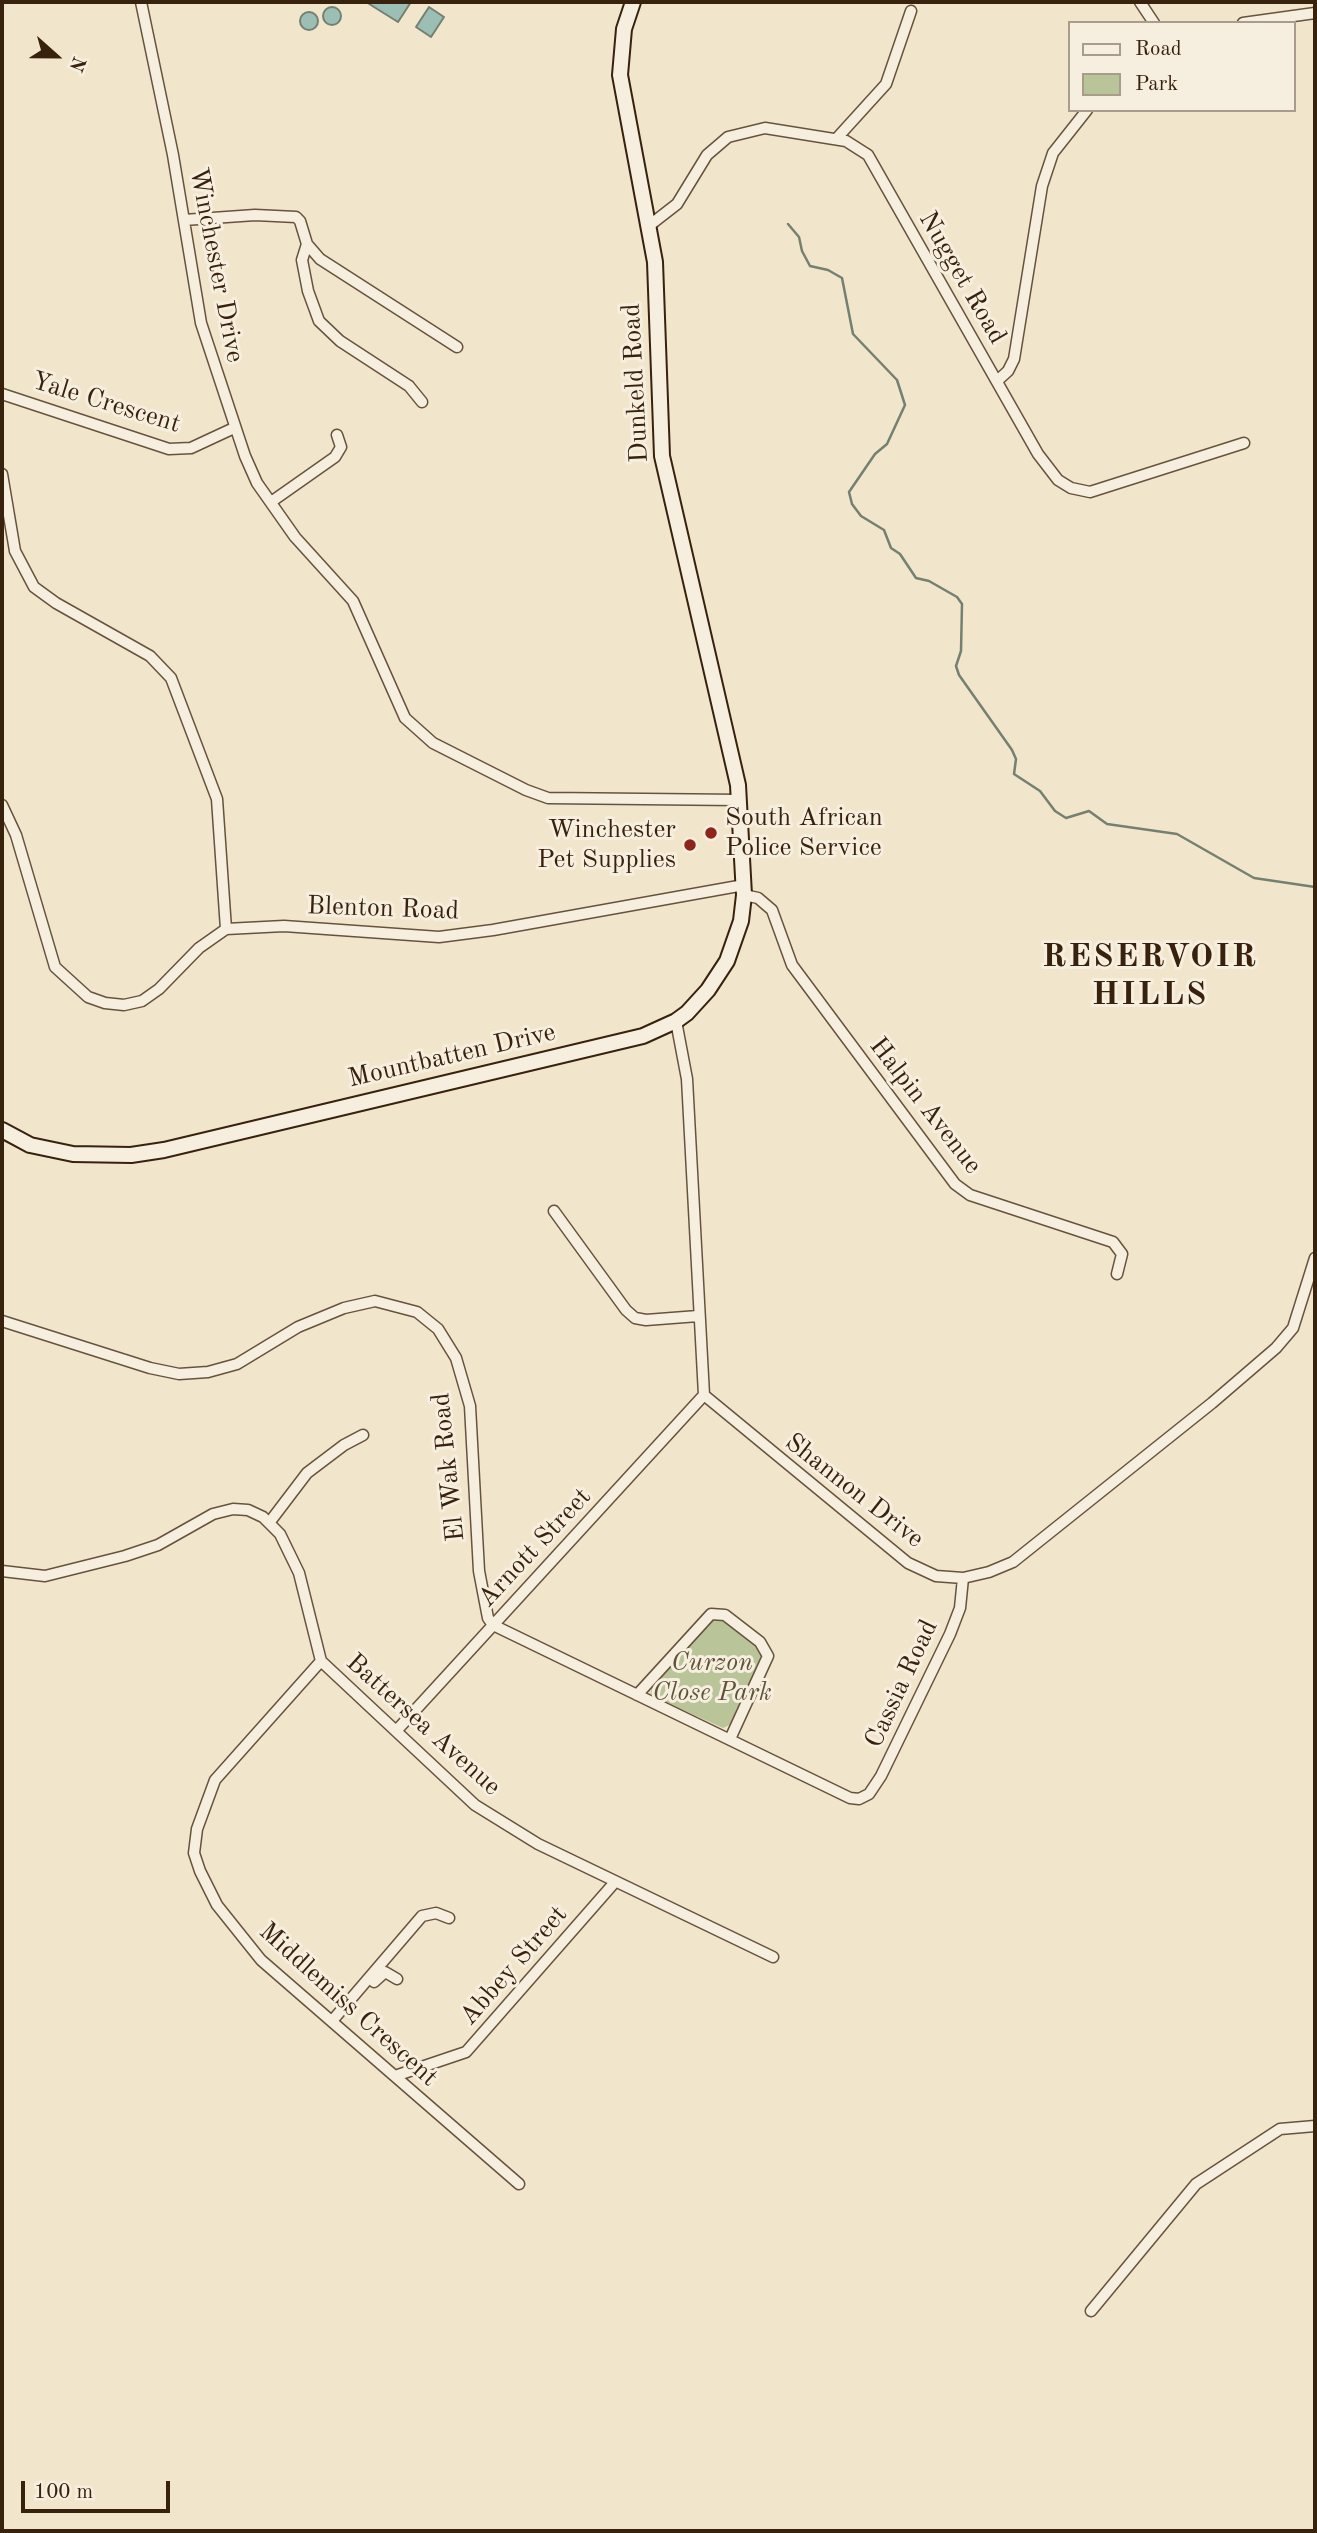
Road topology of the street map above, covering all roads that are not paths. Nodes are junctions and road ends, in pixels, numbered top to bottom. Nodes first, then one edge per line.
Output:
1 (141, 2) edge
2 (633, 2) edge
3 (1140, 2) edge
4 (911, 11) dead end
5 (1315, 13) edge
6 (1153, 21) edge
7 (1257, 21) edge
8 (1085, 112) edge
9 (836, 138) junction
10 (184, 220) junction
11 (650, 225) junction
12 (307, 244) junction
13 (457, 347) dead end
14 (997, 381) junction
15 (2, 394) edge
16 (422, 402) dead end
17 (234, 428) junction
18 (337, 435) dead end
19 (1244, 443) dead end
20 (2, 474) edge
21 (271, 502) junction
22 (739, 800) junction
23 (2, 805) edge
24 (744, 890) junction
25 (226, 929) junction
26 (676, 1021) junction
27 (2, 1130) edge
28 (554, 1210) dead end
29 (1315, 1258) edge
30 (1117, 1275) dead end
31 (698, 1316) junction
32 (2, 1321) edge
33 (704, 1395) junction
34 (363, 1435) dead end
35 (269, 1523) junction
36 (2, 1571) edge
37 (963, 1578) junction
38 (493, 1625) junction
39 (321, 1661) junction
40 (636, 1695) junction
41 (397, 1730) junction
42 (730, 1739) junction
43 (614, 1882) junction
44 (449, 1918) dead end
45 (774, 1957) dead end
46 (397, 1979) dead end
47 (334, 2023) junction
48 (395, 2076) junction
49 (1315, 2126) edge
50 (519, 2184) dead end
51 (1091, 2311) dead end

1 - 10 street, Winchester Drive
2 - 11 main road, Dunkeld Road
3 - 6 street
4 - 9 street
5 - 7 street
8 - 14 street
9 - 11 street, Nugget Road
9 - 14 street, Nugget Road
10 - 12 street
10 - 17 street, Winchester Drive
11 - 22 main road, Dunkeld Road
12 - 13 street
12 - 16 street
14 - 19 street, Nugget Road
15 - 17 street, Yale Crescent
17 - 21 street, Winchester Drive
18 - 21 street
20 - 25 street
21 - 22 street, Winchester Drive
22 - 24 main road, Mountbatten Drive
23 - 25 street
24 - 25 street, Blenton Road
24 - 26 main road, Mountbatten Drive
24 - 30 street, Halpin Avenue
26 - 27 main road, Mountbatten Drive
26 - 31 street
28 - 31 street
29 - 37 street, Shannon Drive
31 - 33 street
32 - 38 street, El Wak Road
33 - 37 street, Shannon Drive
33 - 38 street, Arnott Street
34 - 35 street
35 - 36 street
35 - 39 street, Battersea Avenue
37 - 42 street, Cassia Road
38 - 40 street
38 - 41 street, Arnott Street
39 - 41 street, Battersea Avenue
39 - 47 street, Middlemiss Crescent
40 - 42 street
40 - 42 street
41 - 43 street, Battersea Avenue
43 - 45 street, Battersea Avenue
43 - 48 street, Abbey Street
44 - 47 street
46 - 47 street
47 - 48 street, Middlemiss Crescent
48 - 50 street, Middlemiss Crescent
49 - 51 street

